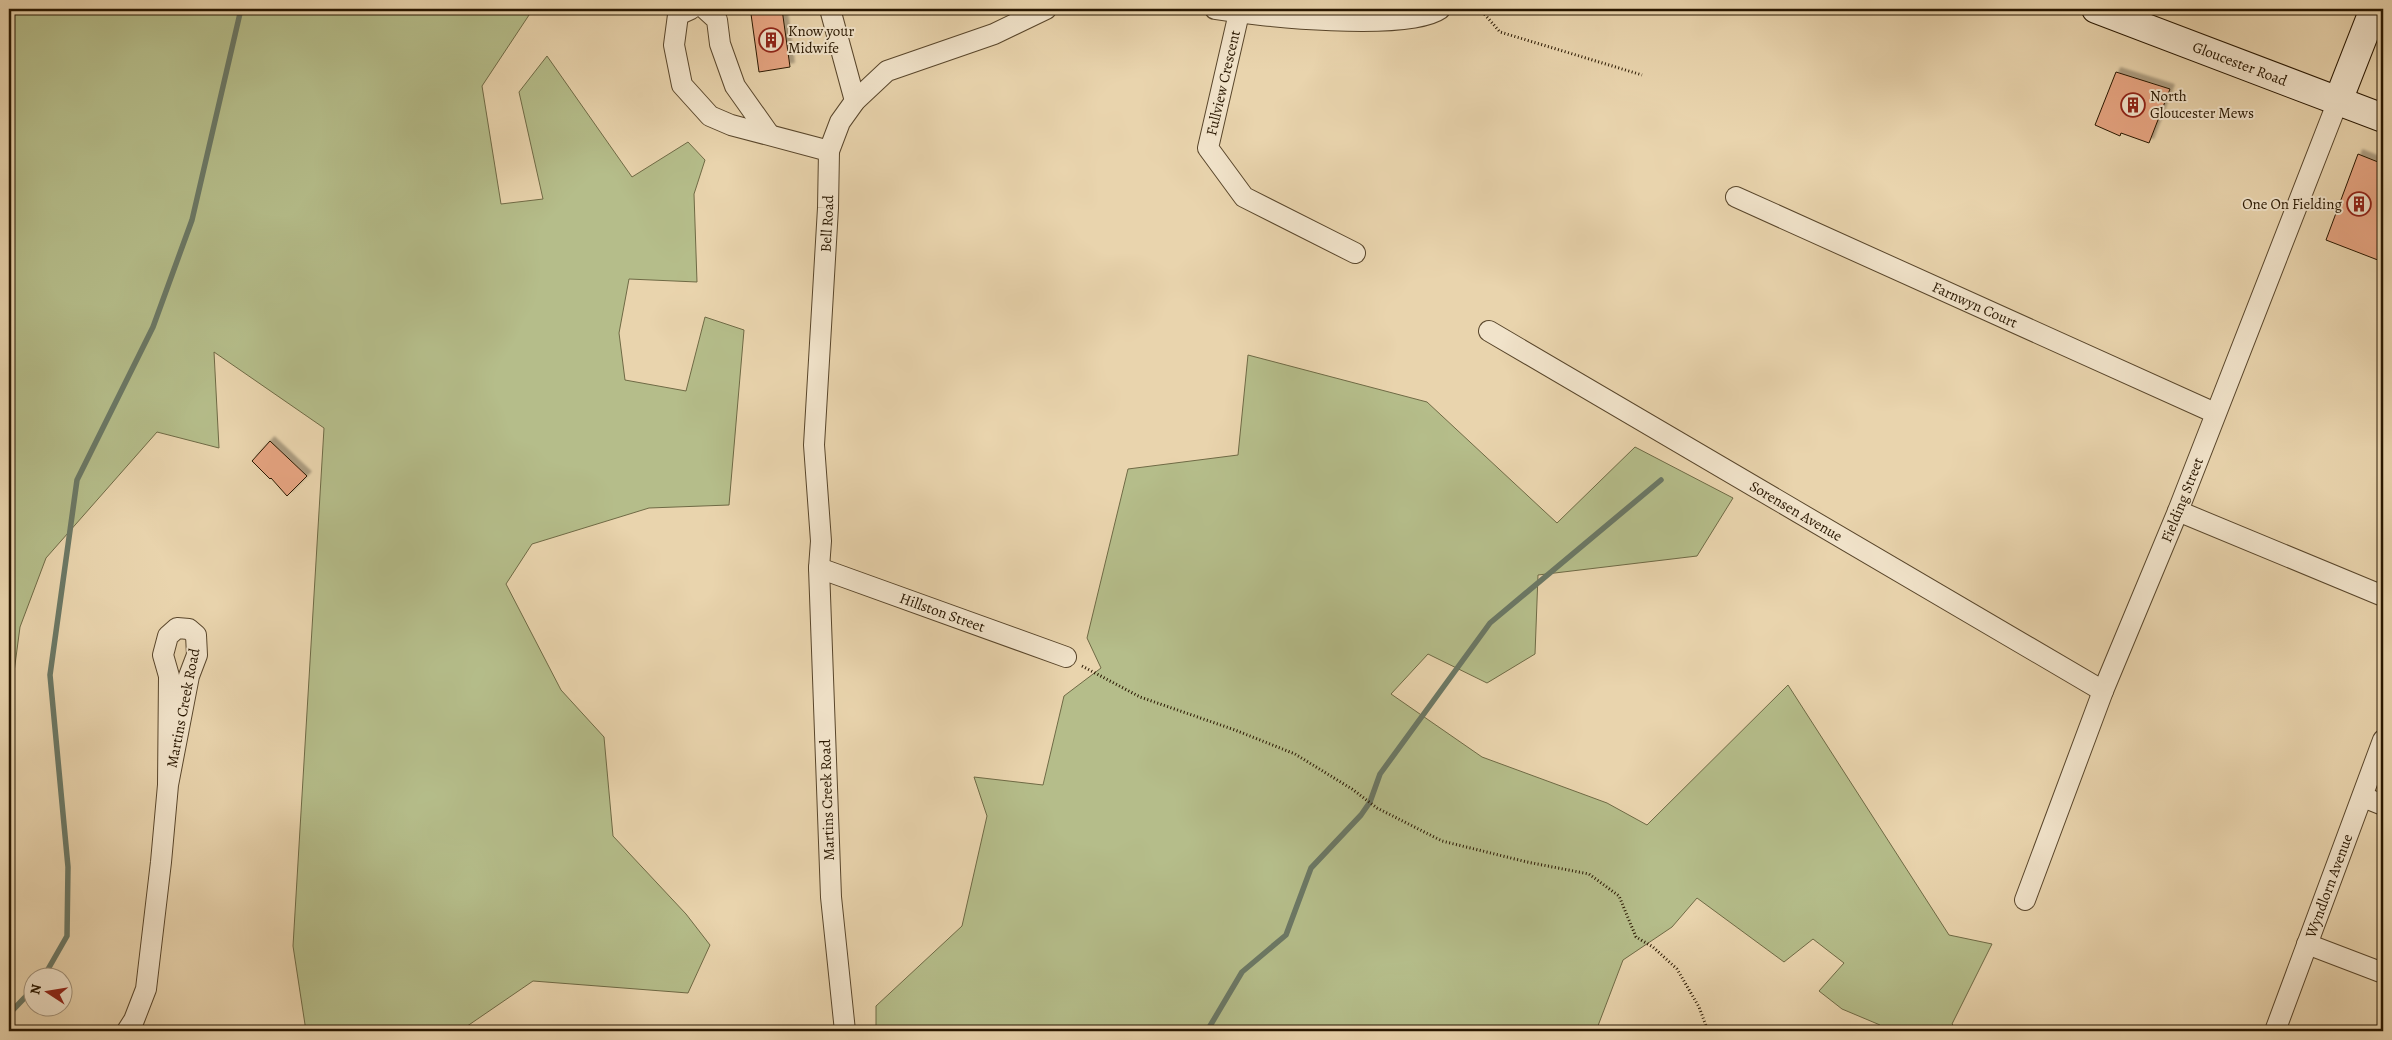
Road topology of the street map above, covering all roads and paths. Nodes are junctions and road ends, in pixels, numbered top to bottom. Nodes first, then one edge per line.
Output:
1 (691, 9) edge
2 (705, 9) edge
3 (830, 9) edge
4 (1046, 9) edge
5 (1215, 9) edge
6 (1440, 9) edge
7 (1480, 9) edge
8 (2096, 9) edge
9 (2374, 9) edge
10 (1239, 13) junction
11 (1642, 75) dead end
12 (855, 101) junction
13 (2338, 101) junction
14 (2383, 118) edge
15 (769, 134) junction
16 (829, 151) junction
17 (1736, 197) dead end
18 (1355, 253) dead end
19 (1489, 331) dead end
20 (2215, 413) junction
21 (2178, 511) junction
22 (820, 568) junction
23 (2383, 596) edge
24 (1066, 657) joint
25 (2103, 691) junction
26 (2383, 740) edge
27 (168, 785) junction
28 (2363, 797) junction
29 (2383, 805) edge
30 (2025, 900) dead end
31 (2307, 944) junction
32 (2383, 973) edge
33 (127, 1031) edge
34 (845, 1031) edge
35 (1708, 1031) edge
36 (2276, 1031) edge

1 - 15 street
2 - 15 street
3 - 12 street
4 - 12 street, Bell Road
5 - 10 street
6 - 10 street
7 - 11 path
8 - 13 main road, Gloucester Road
9 - 13 main road
10 - 18 street, Fullview Crescent
12 - 16 street, Bell Road
13 - 14 main road, Gloucester Road
13 - 20 street, Fielding Street
15 - 16 street
16 - 22 street, Bell Road
17 - 20 street, Farnwyn Court
19 - 25 street, Sorensen Avenue
20 - 21 street, Fielding Street
21 - 23 street
21 - 25 street, Fielding Street
22 - 24 street, Hillston Street
22 - 34 street, Martins Creek Road
24 - 35 path
25 - 30 street, Fielding Street
26 - 28 street, Wyndlorn Avenue
27 - 27 street, Martins Creek Road
27 - 33 street, Martins Creek Road
28 - 29 street
28 - 31 street, Wyndlorn Avenue
31 - 32 street
31 - 36 street, Wyndlorn Avenue

